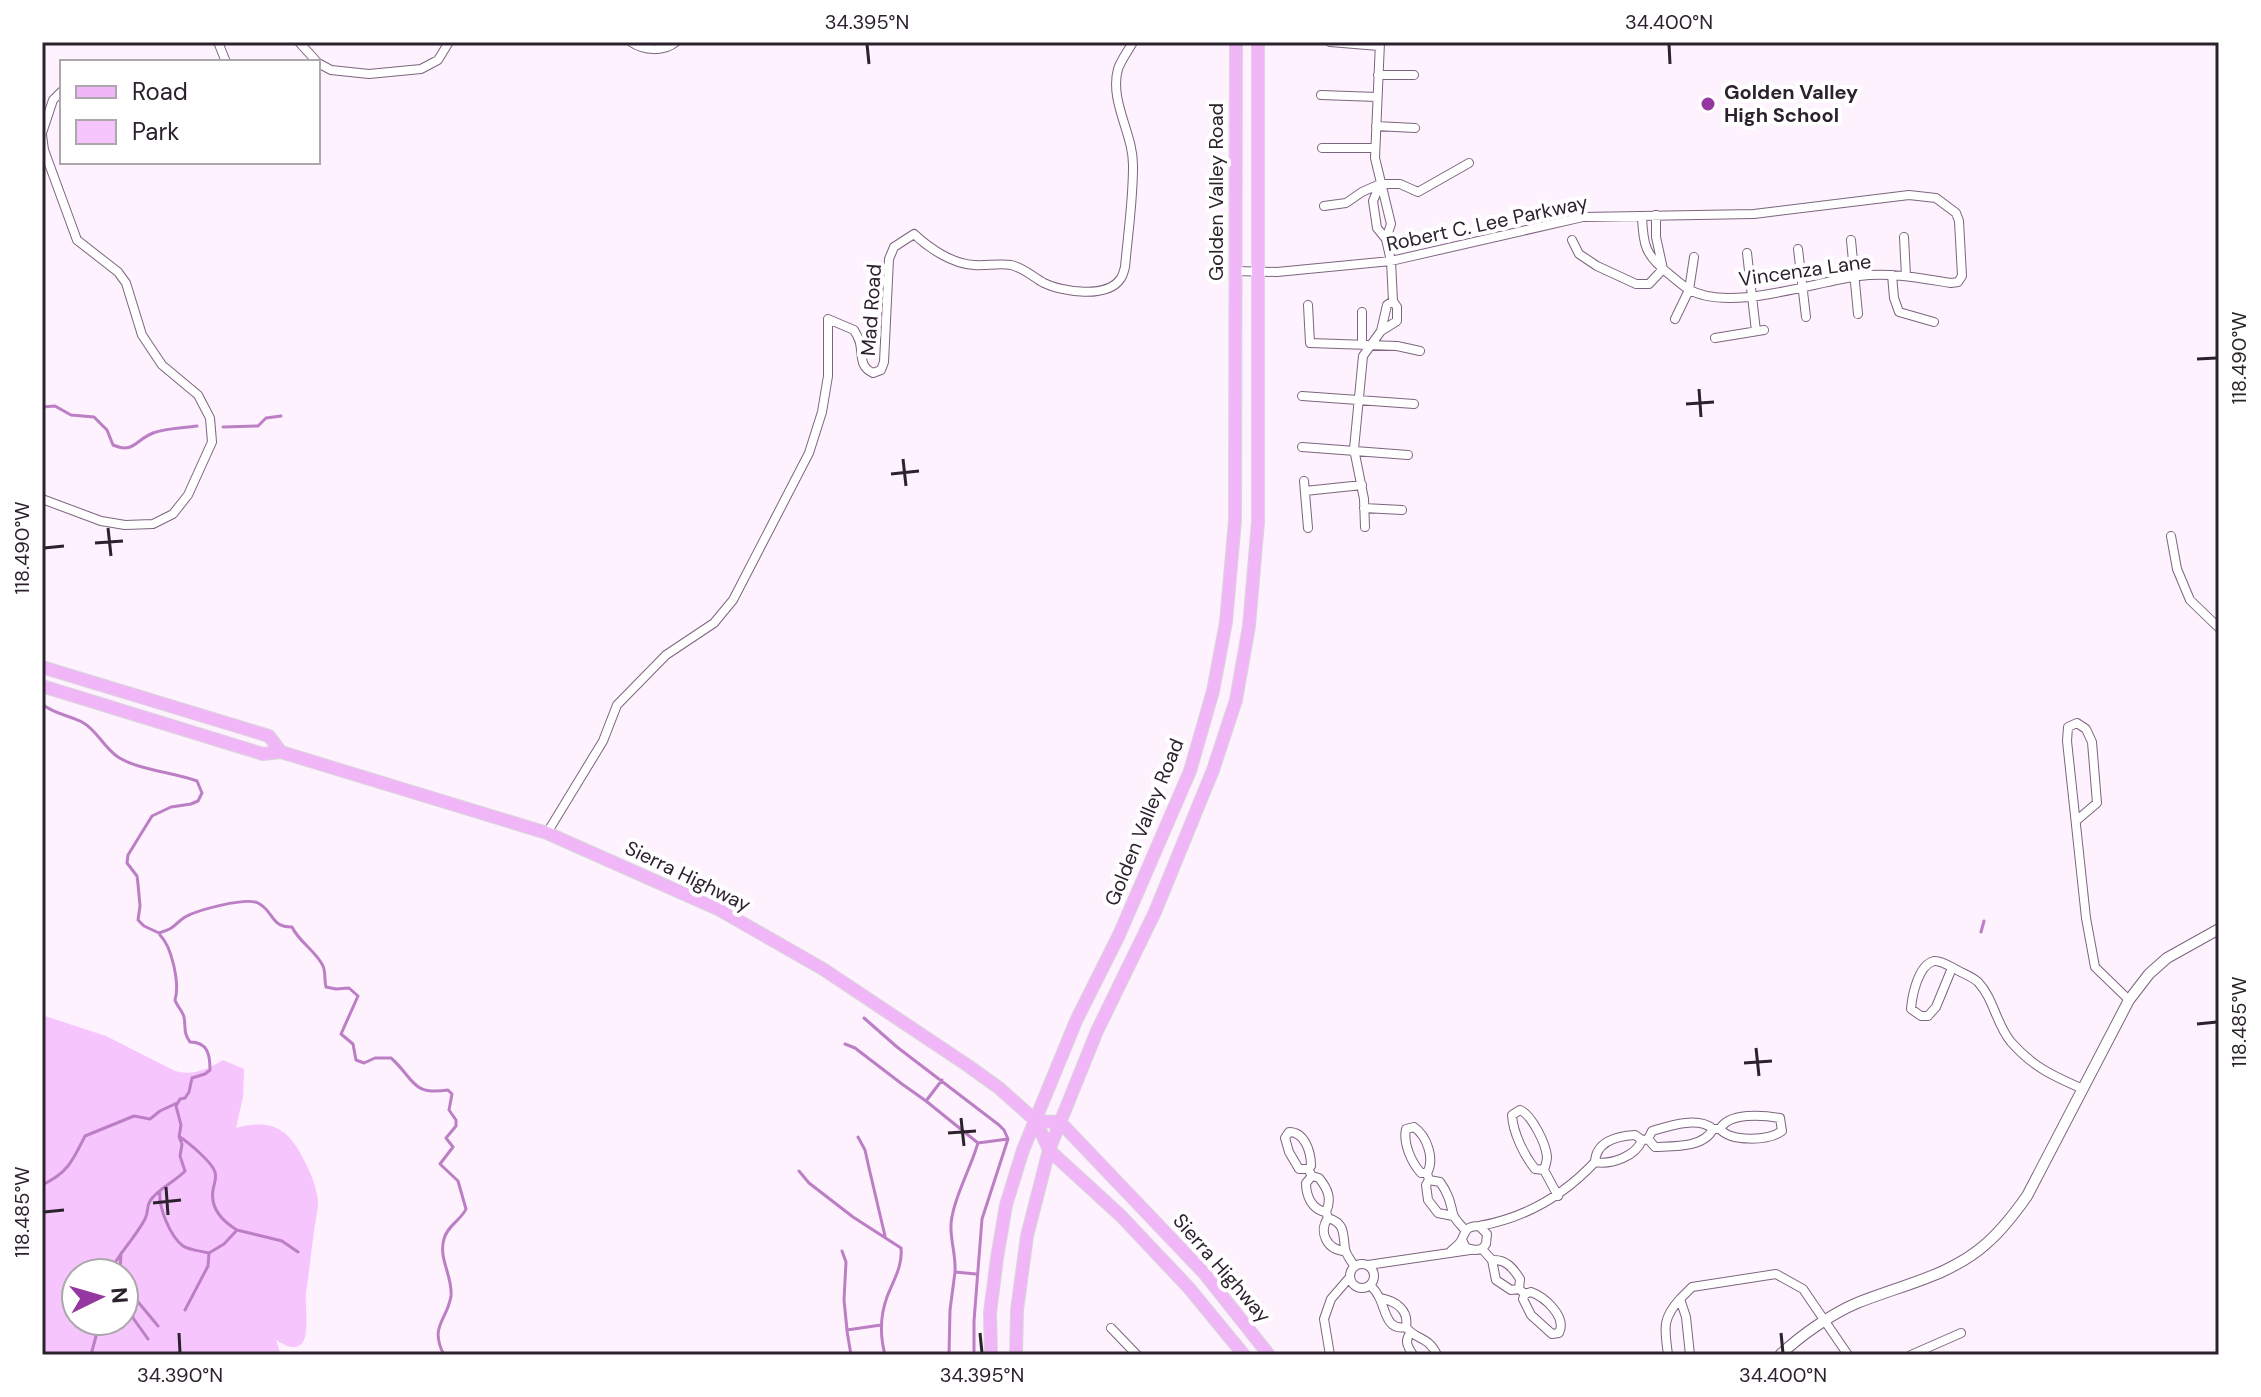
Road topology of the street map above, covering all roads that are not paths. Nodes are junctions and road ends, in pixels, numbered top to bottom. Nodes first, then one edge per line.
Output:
1 (299, 42) edge
2 (449, 42) edge
3 (631, 42) edge
4 (676, 42) edge
5 (1133, 42) edge
6 (1236, 42) edge
7 (1258, 42) edge
8 (1330, 42) edge
9 (1380, 44) edge
10 (316, 60) edge
11 (320, 63) edge
12 (1378, 75) junction
13 (1414, 75) dead end
14 (60, 93) edge
15 (1321, 95) dead end
16 (1377, 97) junction
17 (1376, 126) junction
18 (1415, 128) dead end
19 (42, 134) edge
20 (1322, 148) dead end
21 (1375, 148) junction
22 (1469, 163) dead end
23 (1380, 184) junction
24 (1936, 198) joint
25 (1324, 206) dead end
26 (1656, 215) junction
27 (1642, 216) junction
28 (1904, 237) dead end
29 (1386, 239) junction
30 (1572, 240) dead end
31 (1851, 240) dead end
32 (1798, 249) dead end
33 (1747, 253) dead end
34 (1694, 257) dead end
35 (1391, 261) junction
36 (1663, 269) junction
37 (1236, 271) junction
38 (1259, 273) junction
39 (1892, 275) junction
40 (1906, 276) junction
41 (1856, 277) junction
42 (1803, 286) junction
43 (1689, 290) junction
44 (1753, 297) junction
45 (1393, 301) junction
46 (1308, 305) dead end
47 (1362, 312) dead end
48 (1858, 314) dead end
49 (1806, 317) dead end
50 (1675, 319) dead end
51 (1934, 322) dead end
52 (1381, 331) junction
53 (1715, 338) dead end
54 (1367, 344) junction
55 (1420, 351) dead end
56 (1302, 396) dead end
57 (1357, 398) junction
58 (1414, 404) dead end
59 (1302, 447) dead end
60 (1354, 451) junction
61 (1408, 455) dead end
62 (1362, 485) junction
63 (42, 499) edge
64 (1364, 508) junction
65 (1402, 510) dead end
66 (1365, 527) dead end
67 (1308, 528) dead end
68 (2171, 536) dead end
69 (2219, 628) edge
70 (42, 667) edge
71 (42, 686) edge
72 (281, 752) junction
73 (2077, 820) junction
74 (547, 833) junction
75 (2219, 929) edge
76 (1952, 968) junction
77 (2129, 1000) junction
78 (2083, 1089) junction
79 (1036, 1121) junction
80 (1060, 1122) junction
81 (1716, 1129) junction
82 (1645, 1140) junction
83 (1049, 1150) junction
84 (1595, 1162) junction
85 (1544, 1170) junction
86 (1310, 1173) junction
87 (1428, 1177) junction
88 (1558, 1196) junction
89 (1327, 1215) junction
90 (1453, 1216) junction
91 (1496, 1223) junction
92 (1479, 1226) junction
93 (1487, 1234) junction
94 (1463, 1235) junction
95 (1482, 1249) junction
96 (1470, 1250) junction
97 (1345, 1251) junction
98 (1450, 1253) junction
99 (1492, 1260) junction
100 (1393, 1263) junction
101 (1368, 1265) junction
102 (1354, 1266) junction
103 (1350, 1277) junction
104 (1373, 1282) junction
105 (1357, 1286) junction
106 (1341, 1289) junction
107 (1522, 1292) junction
108 (1380, 1298) junction
109 (1680, 1299) junction
110 (1826, 1321) junction
111 (1111, 1328) dead end
112 (1408, 1330) junction
113 (1961, 1333) dead end
114 (991, 1355) edge
115 (1016, 1355) edge
116 (1137, 1355) edge
117 (1244, 1355) edge
118 (1269, 1355) edge
119 (1330, 1355) edge
120 (1413, 1355) edge
121 (1437, 1355) edge
122 (1668, 1355) edge
123 (1690, 1355) edge
124 (1780, 1355) edge
125 (1848, 1355) edge
126 (1911, 1355) edge

1 - 10 street
2 - 11 street
3 - 4 street
5 - 74 street, Mad Road
6 - 37 main road, Golden Valley Road
7 - 38 main road
8 - 9 street
9 - 12 street
12 - 13 street
12 - 16 street
14 - 19 street
15 - 16 street
16 - 17 street
17 - 18 street
17 - 21 street
19 - 63 street
20 - 21 street
21 - 23 street
22 - 23 street
23 - 25 street
23 - 29 street
23 - 29 street
24 - 26 street, Robert C. Lee Parkway
24 - 40 street, Vincenza Lane
26 - 27 street, Robert C. Lee Parkway
26 - 36 street
27 - 35 street, Robert C. Lee Parkway
27 - 36 street, Vincenza Lane
28 - 40 street
29 - 35 street
30 - 36 street
31 - 41 street
32 - 42 street
33 - 44 street
34 - 43 street
35 - 38 street, Robert C. Lee Parkway
35 - 45 street
36 - 43 street, Vincenza Lane
37 - 38 street, Robert C. Lee Parkway
37 - 79 main road, Golden Valley Road
38 - 80 main road
39 - 40 street, Vincenza Lane
39 - 41 street, Vincenza Lane
39 - 51 street
41 - 42 street, Vincenza Lane
41 - 48 street
42 - 44 street, Vincenza Lane
42 - 49 street
43 - 44 street, Vincenza Lane
43 - 50 street
44 - 53 street
45 - 52 street
45 - 52 street
46 - 54 street
47 - 54 street
52 - 54 street
54 - 55 street
54 - 57 street
56 - 57 street
57 - 58 street
57 - 60 street
59 - 60 street
60 - 61 street
60 - 62 street
62 - 64 street
62 - 67 street
64 - 65 street
64 - 66 street
68 - 69 street
70 - 72 main road, Sierra Highway
71 - 72 main road, Sierra Highway
72 - 74 main road, Sierra Highway
73 - 73 street
73 - 77 street
74 - 79 main road, Sierra Highway
75 - 77 street
76 - 76 street
76 - 78 street
77 - 78 street
78 - 110 street
79 - 80 main road
79 - 83 main road, Sierra Highway
79 - 114 main road, Golden Valley Road
80 - 83 main road
80 - 118 main road, Sierra Highway
81 - 81 street
81 - 82 street
81 - 82 street
82 - 84 street
82 - 84 street
83 - 115 main road
83 - 117 main road, Sierra Highway
84 - 88 street
85 - 85 street
85 - 88 street
86 - 86 street
86 - 89 street
86 - 89 street
87 - 87 street
87 - 90 street
87 - 90 street
88 - 91 street
89 - 97 street
89 - 97 street
90 - 94 street
91 - 92 street
91 - 93 street
92 - 93 street
92 - 94 street
93 - 95 street
94 - 96 street
94 - 98 street
95 - 96 street
95 - 99 street
96 - 98 street
97 - 102 street
98 - 100 street
99 - 107 street
99 - 107 street
100 - 101 street
100 - 104 street
101 - 102 street
101 - 104 street
102 - 103 street
103 - 105 street
103 - 106 street
104 - 105 street
104 - 108 street
105 - 106 street
106 - 119 street
107 - 107 street
108 - 112 street
108 - 112 street
109 - 110 street
109 - 122 street
109 - 123 street
110 - 124 street
110 - 125 street
111 - 116 street
112 - 120 street
112 - 121 street
113 - 126 street

